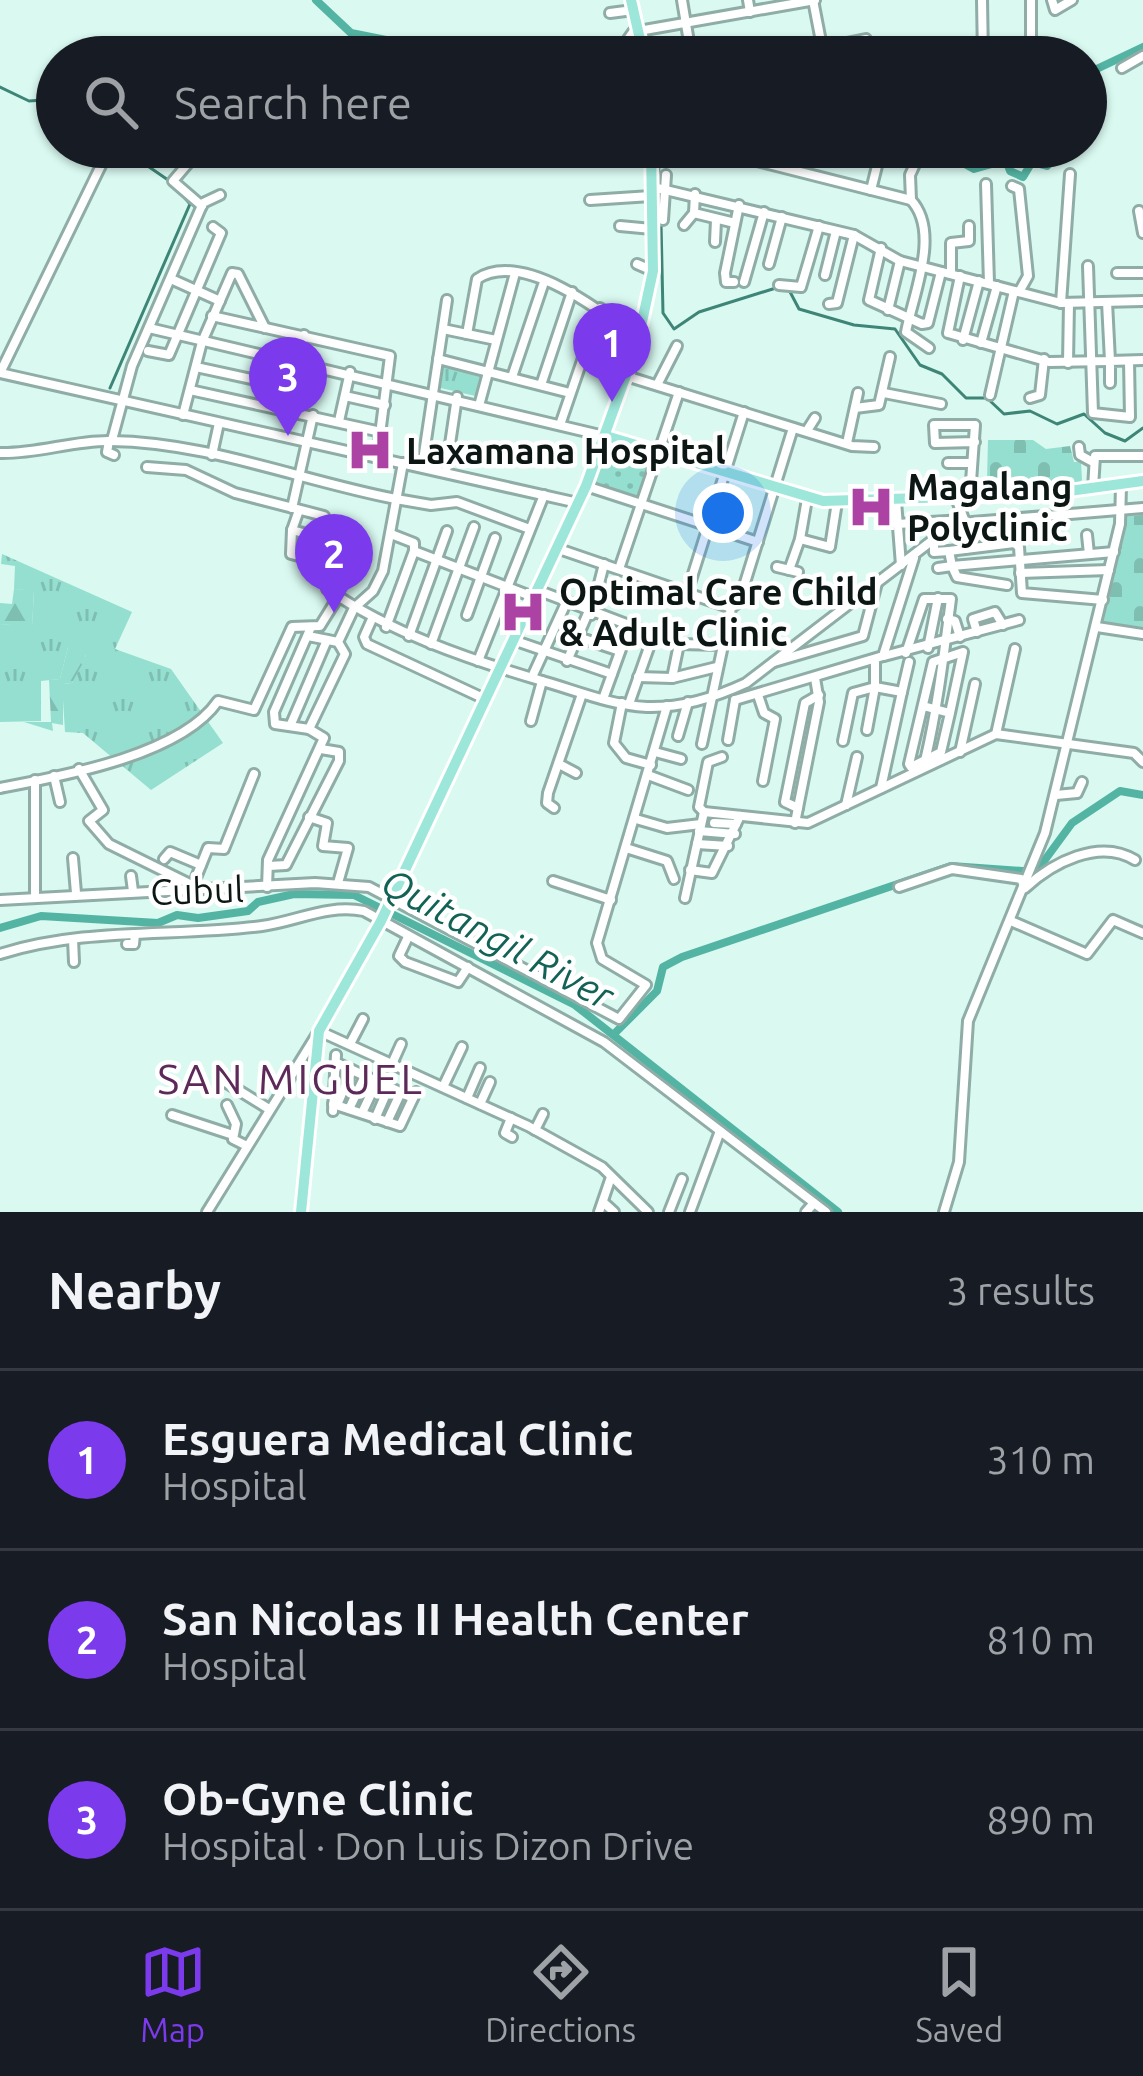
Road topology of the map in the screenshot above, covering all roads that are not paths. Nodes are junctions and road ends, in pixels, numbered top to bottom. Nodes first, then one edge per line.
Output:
1 (682, 0) edge
2 (748, 0) edge
3 (814, 0) edge
4 (982, 0) edge
5 (1031, 0) edge
6 (1052, 0) edge
7 (1072, 0) edge
8 (632, 5) edge
9 (750, 12) junction
10 (610, 14) dead end
11 (683, 24) junction
12 (638, 31) junction
13 (633, 36) edge
14 (639, 36) edge
15 (686, 36) edge
16 (820, 36) edge
17 (983, 36) edge
18 (1031, 36) edge
19 (1143, 56) edge
20 (1122, 68) dead end
21 (100, 168) edge
22 (184, 168) edge
23 (656, 168) edge
24 (784, 168) edge
25 (876, 168) edge
26 (913, 168) edge
27 (1070, 174) dead end
28 (665, 175) dead end
29 (986, 184) dead end
30 (1012, 186) dead end
31 (658, 189) junction
32 (871, 190) junction
33 (695, 194) junction
34 (220, 195) dead end
35 (590, 200) dead end
36 (911, 200) junction
37 (202, 206) junction
38 (739, 206) junction
39 (764, 212) junction
40 (1139, 212) dead end
41 (694, 213) junction
42 (782, 217) junction
43 (716, 220) junction
44 (735, 223) junction
45 (658, 225) junction
46 (684, 225) dead end
47 (213, 226) dead end
48 (620, 226) dead end
49 (819, 226) junction
50 (969, 226) dead end
51 (836, 231) junction
52 (1143, 233) edge
53 (854, 235) junction
54 (715, 242) dead end
55 (881, 248) junction
56 (900, 261) junction
57 (637, 264) dead end
58 (769, 264) dead end
59 (1088, 266) dead end
60 (922, 267) junction
61 (652, 271) junction
62 (515, 273) junction
63 (1117, 273) dead end
64 (1143, 273) edge
65 (951, 274) junction
66 (825, 275) dead end
67 (171, 279) junction
68 (544, 282) junction
69 (988, 284) junction
70 (779, 285) dead end
71 (195, 290) junction
72 (1016, 291) junction
73 (572, 292) junction
74 (447, 300) dead end
75 (220, 301) junction
76 (1143, 301) edge
77 (1107, 302) junction
78 (1065, 303) junction
79 (1089, 303) junction
80 (829, 304) dead end
81 (600, 308) junction
82 (888, 310) junction
83 (212, 316) junction
84 (909, 319) junction
85 (149, 328) junction
86 (265, 328) junction
87 (442, 329) junction
88 (467, 334) junction
89 (644, 334) junction
90 (174, 335) junction
91 (304, 335) junction
92 (496, 340) junction
93 (963, 340) junction
94 (202, 342) junction
95 (981, 344) junction
96 (676, 346) dead end
97 (929, 348) dead end
98 (1000, 348) junction
99 (148, 351) dead end
100 (890, 357) dead end
101 (438, 359) junction
102 (1044, 359) junction
103 (299, 360) junction
104 (1143, 360) edge
105 (1130, 361) junction
106 (1090, 362) junction
107 (1110, 362) junction
108 (1068, 363) junction
109 (196, 367) junction
110 (488, 370) junction
111 (350, 372) junction
112 (0, 373) edge
113 (626, 376) junction
114 (512, 377) junction
115 (388, 381) junction
116 (1111, 383) dead end
117 (541, 385) junction
118 (656, 385) junction
119 (293, 388) junction
120 (190, 390) junction
121 (431, 392) junction
122 (679, 392) junction
123 (570, 393) junction
124 (858, 393) dead end
125 (884, 393) junction
126 (990, 395) dead end
127 (345, 396) junction
128 (457, 398) junction
129 (1030, 398) dead end
130 (121, 402) junction
131 (480, 402) junction
132 (941, 404) dead end
133 (385, 405) junction
134 (855, 409) junction
135 (288, 410) junction
136 (744, 412) junction
137 (183, 415) junction
138 (313, 415) junction
139 (815, 418) dead end
140 (339, 421) junction
141 (219, 422) junction
142 (561, 422) junction
143 (793, 428) junction
144 (808, 429) junction
145 (381, 432) junction
146 (606, 436) junction
147 (110, 441) junction
148 (308, 442) junction
149 (974, 442) junction
150 (847, 443) junction
151 (935, 443) junction
152 (874, 447) dead end
153 (1079, 447) dead end
154 (0, 453) edge
155 (659, 453) junction
156 (114, 455) dead end
157 (212, 455) junction
158 (1143, 456) edge
159 (377, 459) junction
160 (934, 459) dead end
161 (1091, 461) junction
162 (403, 463) junction
163 (948, 463) dead end
164 (972, 464) junction
165 (147, 467) dead end
166 (422, 467) junction
167 (446, 472) junction
168 (725, 475) junction
169 (300, 477) junction
170 (1143, 482) edge
171 (586, 486) junction
172 (1121, 486) junction
173 (1093, 490) junction
174 (774, 491) junction
175 (1046, 494) junction
176 (544, 495) junction
177 (970, 497) junction
178 (956, 498) junction
179 (807, 499) junction
180 (396, 500) junction
181 (896, 501) junction
182 (578, 502) junction
183 (837, 502) junction
184 (642, 506) junction
185 (1143, 508) edge
186 (296, 509) junction
187 (1122, 510) junction
188 (324, 516) dead end
189 (1049, 517) junction
190 (965, 522) junction
191 (897, 524) junction
192 (474, 527) dead end
193 (708, 527) junction
194 (527, 528) junction
195 (292, 530) junction
196 (447, 531) dead end
197 (391, 534) junction
198 (1087, 536) dead end
199 (495, 538) dead end
200 (800, 539) junction
201 (934, 540) junction
202 (758, 542) junction
203 (816, 544) junction
204 (355, 547) dead end
205 (556, 548) junction
206 (414, 551) junction
207 (949, 551) junction
208 (1114, 552) junction
209 (1089, 554) junction
210 (915, 556) junction
211 (814, 557) dead end
212 (1020, 559) junction
213 (436, 560) junction
214 (995, 562) junction
215 (604, 565) junction
216 (901, 565) junction
217 (952, 566) junction
218 (777, 567) dead end
219 (348, 568) dead end
220 (458, 568) junction
221 (938, 568) dead end
222 (619, 569) junction
223 (1109, 570) junction
224 (1020, 573) junction
225 (481, 576) junction
226 (877, 583) junction
227 (994, 583) junction
228 (1007, 585) dead end
229 (506, 586) junction
230 (326, 589) dead end
231 (687, 593) junction
232 (535, 594) junction
233 (338, 597) junction
234 (938, 598) junction
235 (1103, 599) junction
236 (566, 603) junction
237 (354, 608) junction
238 (730, 608) junction
239 (590, 614) junction
240 (467, 615) dead end
241 (372, 619) junction
242 (946, 619) junction
243 (1019, 620) dead end
244 (386, 627) junction
245 (629, 627) junction
246 (1097, 627) junction
247 (310, 632) junction
248 (1143, 634) edge
249 (409, 635) junction
250 (653, 636) junction
251 (578, 637) junction
252 (961, 637) junction
253 (327, 640) junction
254 (513, 640) junction
255 (338, 642) junction
256 (944, 642) junction
257 (431, 644) junction
258 (679, 644) junction
259 (723, 645) junction
260 (928, 648) junction
261 (620, 650) junction
262 (1015, 650) dead end
263 (543, 652) junction
264 (947, 656) junction
265 (879, 658) junction
266 (908, 658) junction
267 (478, 661) junction
268 (567, 661) junction
269 (771, 663) junction
270 (718, 667) junction
271 (499, 668) junction
272 (612, 674) junction
273 (638, 677) junction
274 (672, 678) junction
275 (815, 678) junction
276 (537, 679) junction
277 (975, 683) dead end
278 (875, 686) junction
279 (735, 688) junction
280 (902, 692) junction
281 (582, 694) junction
282 (758, 694) junction
283 (711, 698) junction
284 (485, 699) junction
285 (603, 699) junction
286 (735, 700) junction
287 (688, 702) junction
288 (625, 704) junction
289 (668, 706) junction
290 (923, 706) junction
291 (937, 709) junction
292 (950, 712) junction
293 (530, 721) dead end
294 (291, 724) junction
295 (309, 729) junction
296 (867, 730) dead end
297 (996, 734) junction
298 (678, 736) dead end
299 (728, 740) dead end
300 (843, 741) dead end
301 (1070, 743) junction
302 (702, 745) dead end
303 (321, 748) junction
304 (656, 752) junction
305 (960, 754) junction
306 (857, 757) dead end
307 (722, 758) dead end
308 (681, 759) dead end
309 (1139, 760) edge
310 (559, 764) junction
311 (925, 766) junction
312 (79, 769) junction
313 (650, 770) junction
314 (577, 772) dead end
315 (254, 774) dead end
316 (55, 775) junction
317 (1139, 776) dead end
318 (35, 780) junction
319 (763, 782) dead end
320 (1082, 782) dead end
321 (0, 788) edge
322 (688, 790) dead end
323 (881, 790) junction
324 (1056, 795) junction
325 (60, 802) dead end
326 (293, 806) junction
327 (846, 807) junction
328 (554, 808) dead end
329 (704, 812) junction
330 (309, 816) junction
331 (635, 819) junction
332 (714, 823) dead end
333 (795, 824) junction
334 (737, 825) junction
335 (700, 828) junction
336 (697, 844) junction
337 (728, 846) junction
338 (626, 848) junction
339 (73, 858) dead end
340 (164, 859) dead end
341 (1135, 860) dead end
342 (201, 865) junction
343 (268, 866) junction
344 (690, 870) junction
345 (131, 875) dead end
346 (674, 879) dead end
347 (553, 881) dead end
348 (338, 883) junction
349 (195, 887) junction
350 (267, 887) junction
351 (899, 887) dead end
352 (1025, 888) junction
353 (69, 890) junction
354 (134, 892) junction
355 (35, 896) junction
356 (685, 898) dead end
357 (391, 899) junction
358 (611, 900) junction
359 (0, 901) edge
360 (382, 919) junction
361 (1011, 921) junction
362 (1143, 933) edge
363 (135, 934) junction
364 (409, 937) junction
365 (73, 938) junction
366 (127, 944) dead end
367 (0, 954) edge
368 (74, 962) dead end
369 (468, 968) junction
370 (363, 1019) dead end
371 (319, 1031) junction
372 (401, 1043) dead end
373 (350, 1044) junction
374 (462, 1047) dead end
375 (286, 1053) dead end
376 (300, 1060) junction
377 (389, 1063) junction
378 (479, 1068) dead end
379 (352, 1070) junction
380 (364, 1076) junction
381 (222, 1080) dead end
382 (377, 1081) junction
383 (490, 1082) dead end
384 (389, 1087) junction
385 (443, 1088) junction
386 (401, 1092) junction
387 (466, 1098) junction
388 (480, 1104) junction
389 (227, 1105) dead end
390 (334, 1107) junction
391 (269, 1109) junction
392 (349, 1109) junction
393 (362, 1113) junction
394 (172, 1114) dead end
395 (543, 1114) dead end
396 (375, 1118) junction
397 (511, 1118) junction
398 (387, 1122) junction
399 (535, 1130) junction
400 (720, 1130) junction
401 (233, 1135) junction
402 (512, 1137) dead end
403 (245, 1145) junction
404 (612, 1175) junction
405 (682, 1179) dead end
406 (814, 1203) junction
407 (601, 1207) edge
408 (207, 1212) edge
409 (302, 1212) edge
410 (614, 1212) edge
411 (648, 1212) edge
412 (669, 1212) edge
413 (690, 1212) edge
414 (806, 1212) edge
415 (826, 1212) edge
416 (944, 1212) edge

1 - 11 street
2 - 9 street
3 - 9 street
3 - 16 street
4 - 17 street
5 - 18 street
6 - 7 street
8 - 10 street
8 - 12 main road
9 - 11 street
11 - 12 street
11 - 15 street
12 - 13 street
12 - 14 main road
19 - 20 street
21 - 112 street
22 - 37 street
23 - 31 main road
24 - 32 street
25 - 32 street
26 - 36 street
27 - 78 street
28 - 31 street
29 - 69 street
30 - 72 street
31 - 33 street
31 - 35 street
31 - 45 main road
32 - 36 street
33 - 38 street
33 - 41 street
34 - 37 street
36 - 60 street
37 - 67 street
38 - 39 street
38 - 44 street
39 - 42 street
39 - 44 street
40 - 52 street
41 - 43 street
41 - 46 street
42 - 49 street
42 - 58 street
43 - 44 street
43 - 54 street
45 - 48 street
45 - 61 main road
47 - 71 street
49 - 51 street
49 - 70 street
50 - 65 street
51 - 53 street
51 - 66 street
53 - 55 street
53 - 80 street
55 - 56 street
55 - 82 street
56 - 60 street
56 - 82 street
57 - 61 street
59 - 79 street
60 - 65 street
60 - 84 street
61 - 89 main road
62 - 68 street
62 - 88 street
62 - 92 street
63 - 64 street
65 - 69 street
65 - 84 street
65 - 93 street
67 - 71 street
67 - 85 street
68 - 73 street
68 - 114 street
69 - 72 street
69 - 93 street
69 - 95 street
71 - 75 street
71 - 90 street
72 - 78 street
72 - 98 street
73 - 81 street
73 - 117 street
74 - 87 street
75 - 83 street
75 - 86 street
76 - 77 street
77 - 79 street
77 - 107 street
78 - 79 street
78 - 108 street
79 - 106 street
81 - 89 street
81 - 123 street
82 - 84 street
83 - 86 street
83 - 94 street
84 - 97 street
85 - 90 street
85 - 130 street
86 - 91 street
87 - 88 street
87 - 101 street
88 - 92 street
89 - 113 main road
90 - 94 street
90 - 99 street
91 - 103 street
91 - 115 street
92 - 110 street
93 - 95 street
94 - 103 street
94 - 109 street
95 - 98 street
96 - 118 street
98 - 102 street
98 - 126 street
100 - 125 street
101 - 110 street
101 - 121 street
102 - 108 street
102 - 129 street
103 - 111 street
103 - 119 street
104 - 105 street
105 - 106 street
105 - 107 street
106 - 107 street
106 - 108 street
107 - 116 street
109 - 119 street
109 - 120 street
110 - 114 street
110 - 131 street
111 - 115 street
111 - 127 street
112 - 130 street
113 - 118 street
113 - 146 main road
114 - 117 street
115 - 121 street
115 - 133 street
117 - 123 street
118 - 122 street
119 - 135 street
120 - 135 street
120 - 137 street
121 - 128 street
121 - 166 street
122 - 136 street
122 - 155 street
123 - 142 street
124 - 134 street
125 - 132 street
125 - 134 street
127 - 133 street
127 - 140 street
128 - 131 street
128 - 167 street
130 - 137 street
130 - 147 street
131 - 142 street
133 - 145 street
134 - 150 street
135 - 138 street
136 - 143 street
136 - 168 street
137 - 141 street
138 - 140 street
138 - 148 street
139 - 144 street
140 - 145 street
141 - 148 street
141 - 157 street
142 - 146 street
143 - 144 street
143 - 174 street
144 - 150 street
145 - 159 street
146 - 155 main road
146 - 171 main road
147 - 154 street
147 - 156 street
147 - 157 street
148 - 159 street
148 - 169 street
149 - 151 street
149 - 151 street
149 - 164 street
150 - 152 street
151 - 160 street
153 - 161 street
155 - 168 main road
155 - 184 street
157 - 169 street
158 - 161 street
159 - 162 street
161 - 173 street
162 - 166 street
162 - 180 street
163 - 164 street
164 - 177 street
165 - 186 street
166 - 167 street
167 - 176 street
168 - 174 main road
168 - 193 street
169 - 180 street
169 - 186 street
170 - 172 main road
171 - 182 main road
171 - 184 street
172 - 173 main road
172 - 187 street
173 - 175 main road
174 - 179 main road
174 - 202 street
175 - 177 main road
175 - 189 street
176 - 182 street
176 - 194 street
177 - 178 main road
178 - 181 main road
178 - 190 street
179 - 183 main road
179 - 200 street
180 - 194 street
180 - 197 street
181 - 183 main road
181 - 191 street
182 - 205 main road
183 - 203 street
184 - 193 street
184 - 222 street
185 - 187 street
186 - 188 street
186 - 195 street
187 - 189 street
187 - 208 street
189 - 190 street
190 - 191 street
190 - 201 street
191 - 216 street
192 - 220 street
193 - 202 street
193 - 231 street
194 - 229 street
195 - 204 street
195 - 219 street
196 - 213 street
197 - 206 street
197 - 237 street
198 - 209 street
199 - 225 street
200 - 203 street
200 - 218 street
201 - 207 street
201 - 210 street
202 - 238 street
203 - 211 street
205 - 215 street
205 - 232 main road
206 - 213 street
206 - 244 street
207 - 212 street
207 - 217 street
208 - 209 street
208 - 223 street
209 - 212 street
210 - 216 street
210 - 265 street
212 - 214 street
212 - 224 street
213 - 220 street
213 - 249 street
214 - 217 street
214 - 227 street
215 - 222 street
215 - 239 street
216 - 226 street
217 - 221 street
217 - 227 street
220 - 225 street
220 - 257 street
222 - 231 street
223 - 224 street
223 - 235 street
224 - 235 street
225 - 229 street
225 - 240 street
226 - 269 street
226 - 269 street
227 - 228 street
229 - 232 street
229 - 267 street
230 - 233 street
231 - 238 street
232 - 236 street
232 - 254 main road
233 - 237 street
233 - 247 street
234 - 242 street
234 - 260 street
234 - 266 street
235 - 246 street
236 - 239 street
236 - 263 street
237 - 241 street
237 - 255 street
238 - 259 street
239 - 245 street
239 - 251 street
241 - 244 street
241 - 284 street
242 - 252 street
242 - 256 street
243 - 252 street
244 - 249 street
245 - 250 street
245 - 261 street
246 - 248 street
246 - 301 street
247 - 253 street
247 - 294 street
247 - 312 street
249 - 257 street
250 - 258 street
250 - 273 street
251 - 261 street
251 - 268 street
252 - 256 street
253 - 255 street
253 - 294 street
254 - 263 street
254 - 271 main road
255 - 295 street
256 - 260 street
256 - 264 street
257 - 267 street
258 - 259 street
258 - 274 street
259 - 270 street
260 - 266 street
261 - 272 street
262 - 297 street
263 - 268 street
263 - 276 street
264 - 290 street
264 - 291 street
264 - 292 street
265 - 266 street
265 - 275 street
265 - 278 street
266 - 280 street
267 - 271 street
268 - 272 street
269 - 279 street
270 - 274 street
270 - 283 street
271 - 276 street
271 - 284 main road
272 - 285 street
273 - 274 street
273 - 288 street
275 - 282 street
275 - 333 street
276 - 281 street
276 - 293 street
277 - 305 street
278 - 280 street
278 - 296 street
278 - 300 street
279 - 283 street
279 - 286 street
280 - 323 street
281 - 285 street
281 - 310 street
282 - 286 street
282 - 319 street
283 - 287 street
283 - 302 street
284 - 357 main road
285 - 288 street
286 - 299 street
287 - 289 street
287 - 298 street
288 - 289 street
288 - 313 street
289 - 304 street
290 - 291 street
290 - 311 street
291 - 292 street
291 - 311 street
292 - 311 street
294 - 295 street
295 - 303 street
297 - 301 street
297 - 305 street
301 - 309 street
301 - 324 street
303 - 326 street
303 - 330 street
304 - 308 street
304 - 313 street
305 - 311 street
306 - 327 street
307 - 329 street
309 - 317 street
310 - 314 street
310 - 328 street
311 - 323 street
312 - 316 street
312 - 349 street
313 - 322 street
313 - 331 street
315 - 342 street
316 - 318 street
316 - 325 street
318 - 321 street
318 - 355 street
320 - 324 street
323 - 327 street
324 - 352 street
326 - 330 street
326 - 343 street
327 - 333 street
329 - 334 street
329 - 335 street
330 - 343 street
330 - 348 street
331 - 335 street
331 - 338 street
332 - 334 street
333 - 334 street
334 - 335 street
334 - 337 street
335 - 336 street
336 - 337 street
336 - 344 street
337 - 344 street
338 - 346 street
338 - 358 street
339 - 353 street
340 - 342 street
341 - 352 street
342 - 349 street
343 - 350 street
344 - 356 street
345 - 354 street
347 - 358 street
348 - 350 street, Cubul
348 - 357 street, Cubul
349 - 350 street, Cubul
349 - 354 street, Cubul
351 - 352 street
352 - 361 street
353 - 354 street, Cubul
353 - 355 street, Cubul
355 - 359 street, Cubul
357 - 358 street, Cubul
357 - 360 main road
360 - 363 street
360 - 364 street
360 - 371 main road
361 - 362 street
361 - 416 street
363 - 365 street
363 - 366 street
364 - 369 street
364 - 369 street
365 - 367 street
365 - 368 street
369 - 400 street
370 - 373 street
371 - 373 street
371 - 376 street
371 - 409 main road
372 - 377 street
373 - 377 street
374 - 385 street
375 - 376 street
376 - 391 street
377 - 382 street
377 - 385 street
378 - 387 street
379 - 380 street
379 - 390 street
379 - 390 street
380 - 382 street
380 - 392 street
381 - 391 street
382 - 384 street
382 - 393 street
383 - 388 street
384 - 386 street
384 - 396 street
385 - 387 street
386 - 398 street
386 - 398 street
387 - 388 street
388 - 397 street
389 - 401 street
390 - 392 street
391 - 403 street
392 - 393 street
393 - 396 street
394 - 401 street
395 - 399 street
396 - 398 street
397 - 399 street
397 - 402 street
399 - 404 street
400 - 406 street
400 - 413 street
401 - 403 street
403 - 408 street
404 - 407 street
404 - 411 street
405 - 412 street
406 - 414 street
406 - 415 street
407 - 410 street

